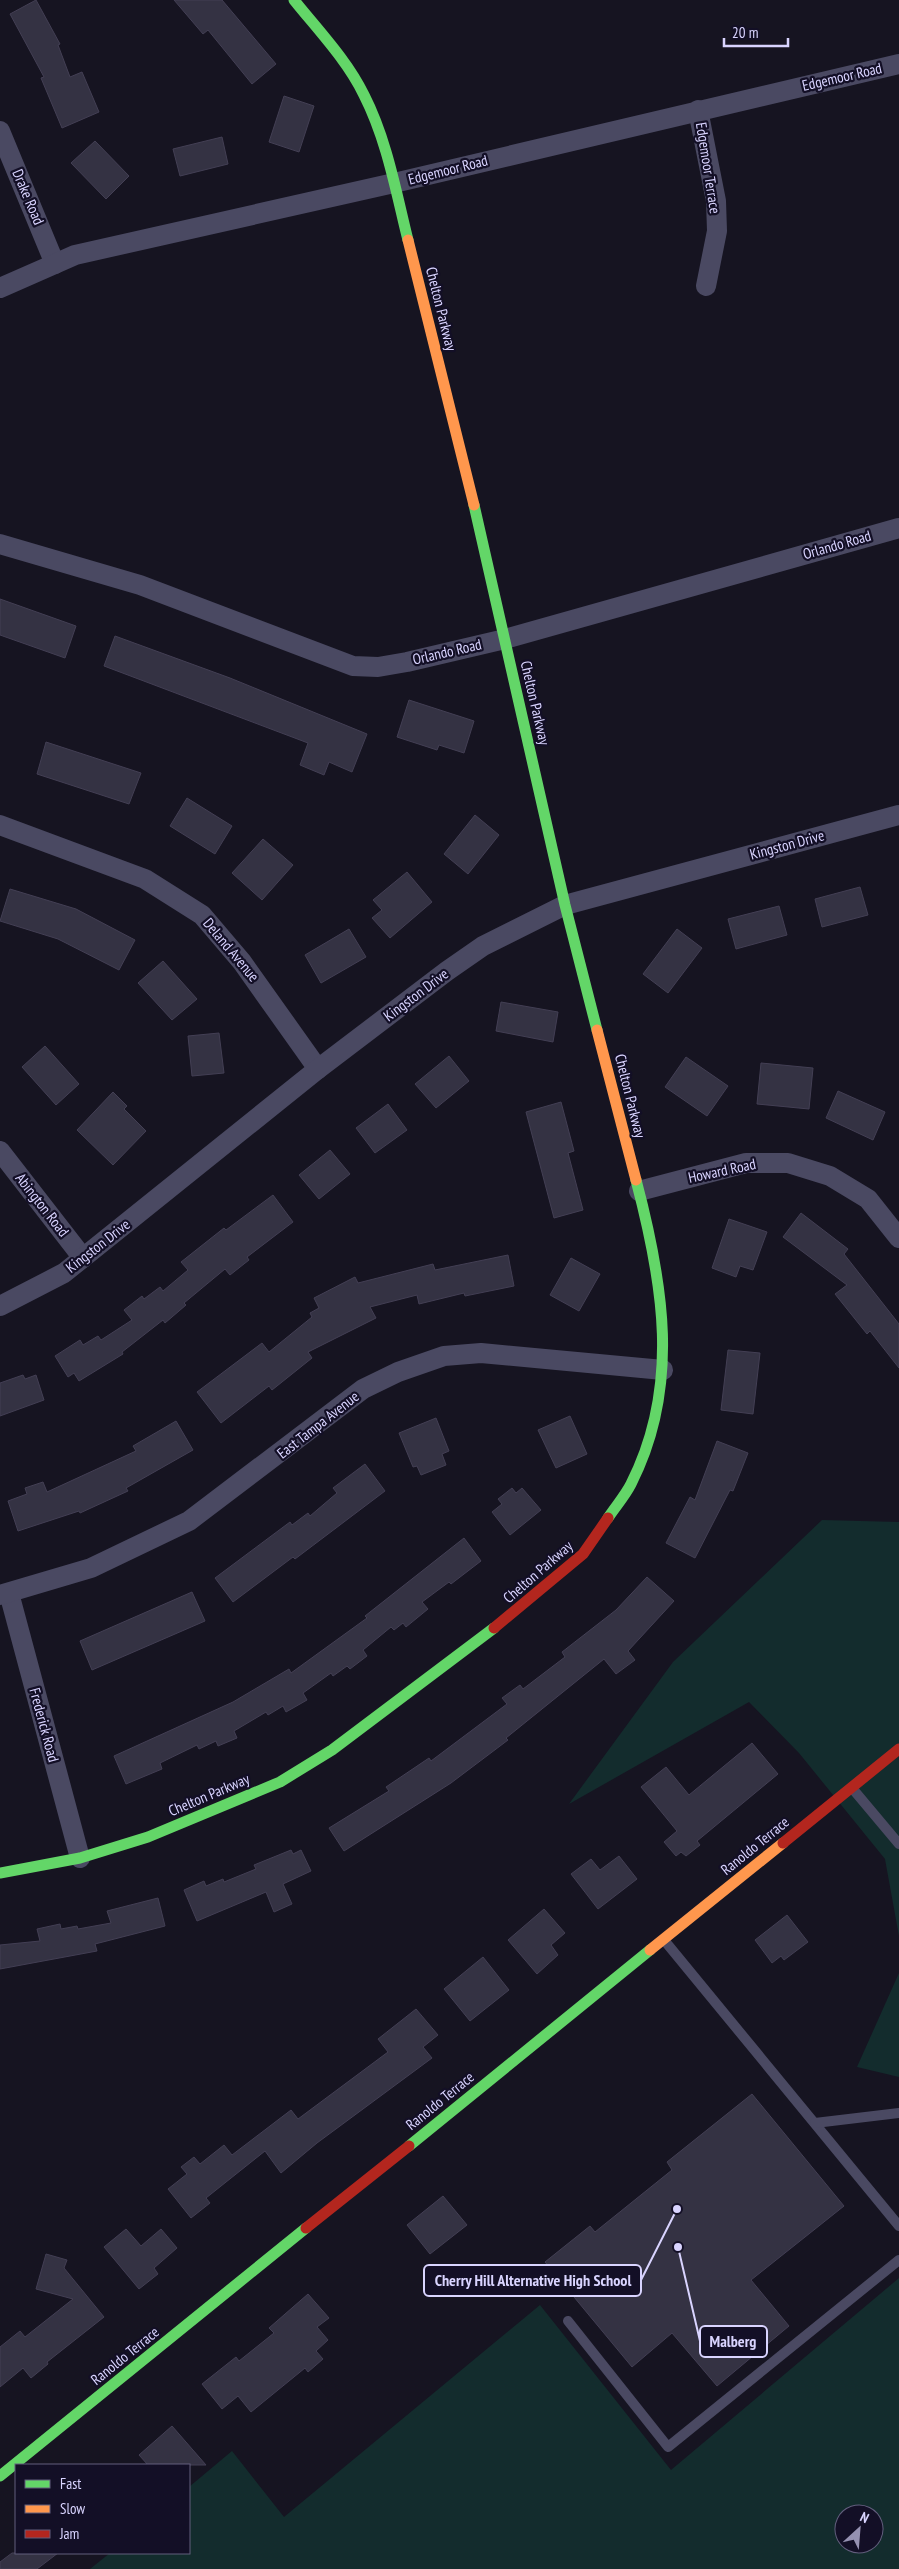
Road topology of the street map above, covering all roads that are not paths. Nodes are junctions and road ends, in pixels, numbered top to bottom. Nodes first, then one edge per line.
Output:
1 (294, 0) edge
2 (899, 64) edge
3 (698, 110) junction
4 (0, 131) edge
5 (394, 183) junction
6 (55, 264) junction
7 (706, 286) dead end
8 (0, 288) edge
9 (899, 528) edge
10 (0, 544) edge
11 (505, 638) junction
12 (899, 815) edge
13 (0, 825) edge
14 (565, 905) junction
15 (318, 1069) junction
16 (0, 1151) edge
17 (639, 1191) junction
18 (899, 1238) edge
19 (83, 1258) junction
20 (0, 1306) edge
21 (663, 1370) junction
22 (4, 1594) edge
23 (899, 1749) edge
24 (851, 1787) junction
25 (899, 1844) edge
26 (80, 1858) junction
27 (0, 1873) edge
28 (663, 1939) junction
29 (899, 2113) edge
30 (815, 2124) junction
31 (899, 2226) edge
32 (899, 2260) edge
33 (568, 2321) dead end
34 (0, 2476) edge

1 - 5 street, Chelton Parkway
2 - 3 street, Edgemoor Road
3 - 5 street, Edgemoor Road
3 - 7 street, Edgemoor Terrace
4 - 6 street, Drake Road
5 - 6 street, Edgemoor Road
5 - 11 street, Chelton Parkway
6 - 8 street, Edgemoor Road
9 - 11 street, Orlando Road
10 - 11 street, Orlando Road
11 - 14 street, Chelton Parkway
12 - 14 street, Kingston Drive
13 - 15 street, Deland Avenue
14 - 15 street, Kingston Drive
14 - 17 street, Chelton Parkway
15 - 19 street, Kingston Drive
16 - 19 street, Abington Road
17 - 18 street, Howard Road
17 - 21 street, Chelton Parkway
19 - 20 street, Kingston Drive
21 - 22 street, East Tampa Avenue
21 - 26 street, Chelton Parkway
22 - 26 street, Frederick Road
23 - 24 street, Ranoldo Terrace
24 - 25 lane
24 - 28 street, Ranoldo Terrace
26 - 27 street, Chelton Parkway
28 - 30 lane
28 - 34 street, Ranoldo Terrace
29 - 30 lane
30 - 31 lane
32 - 33 lane

